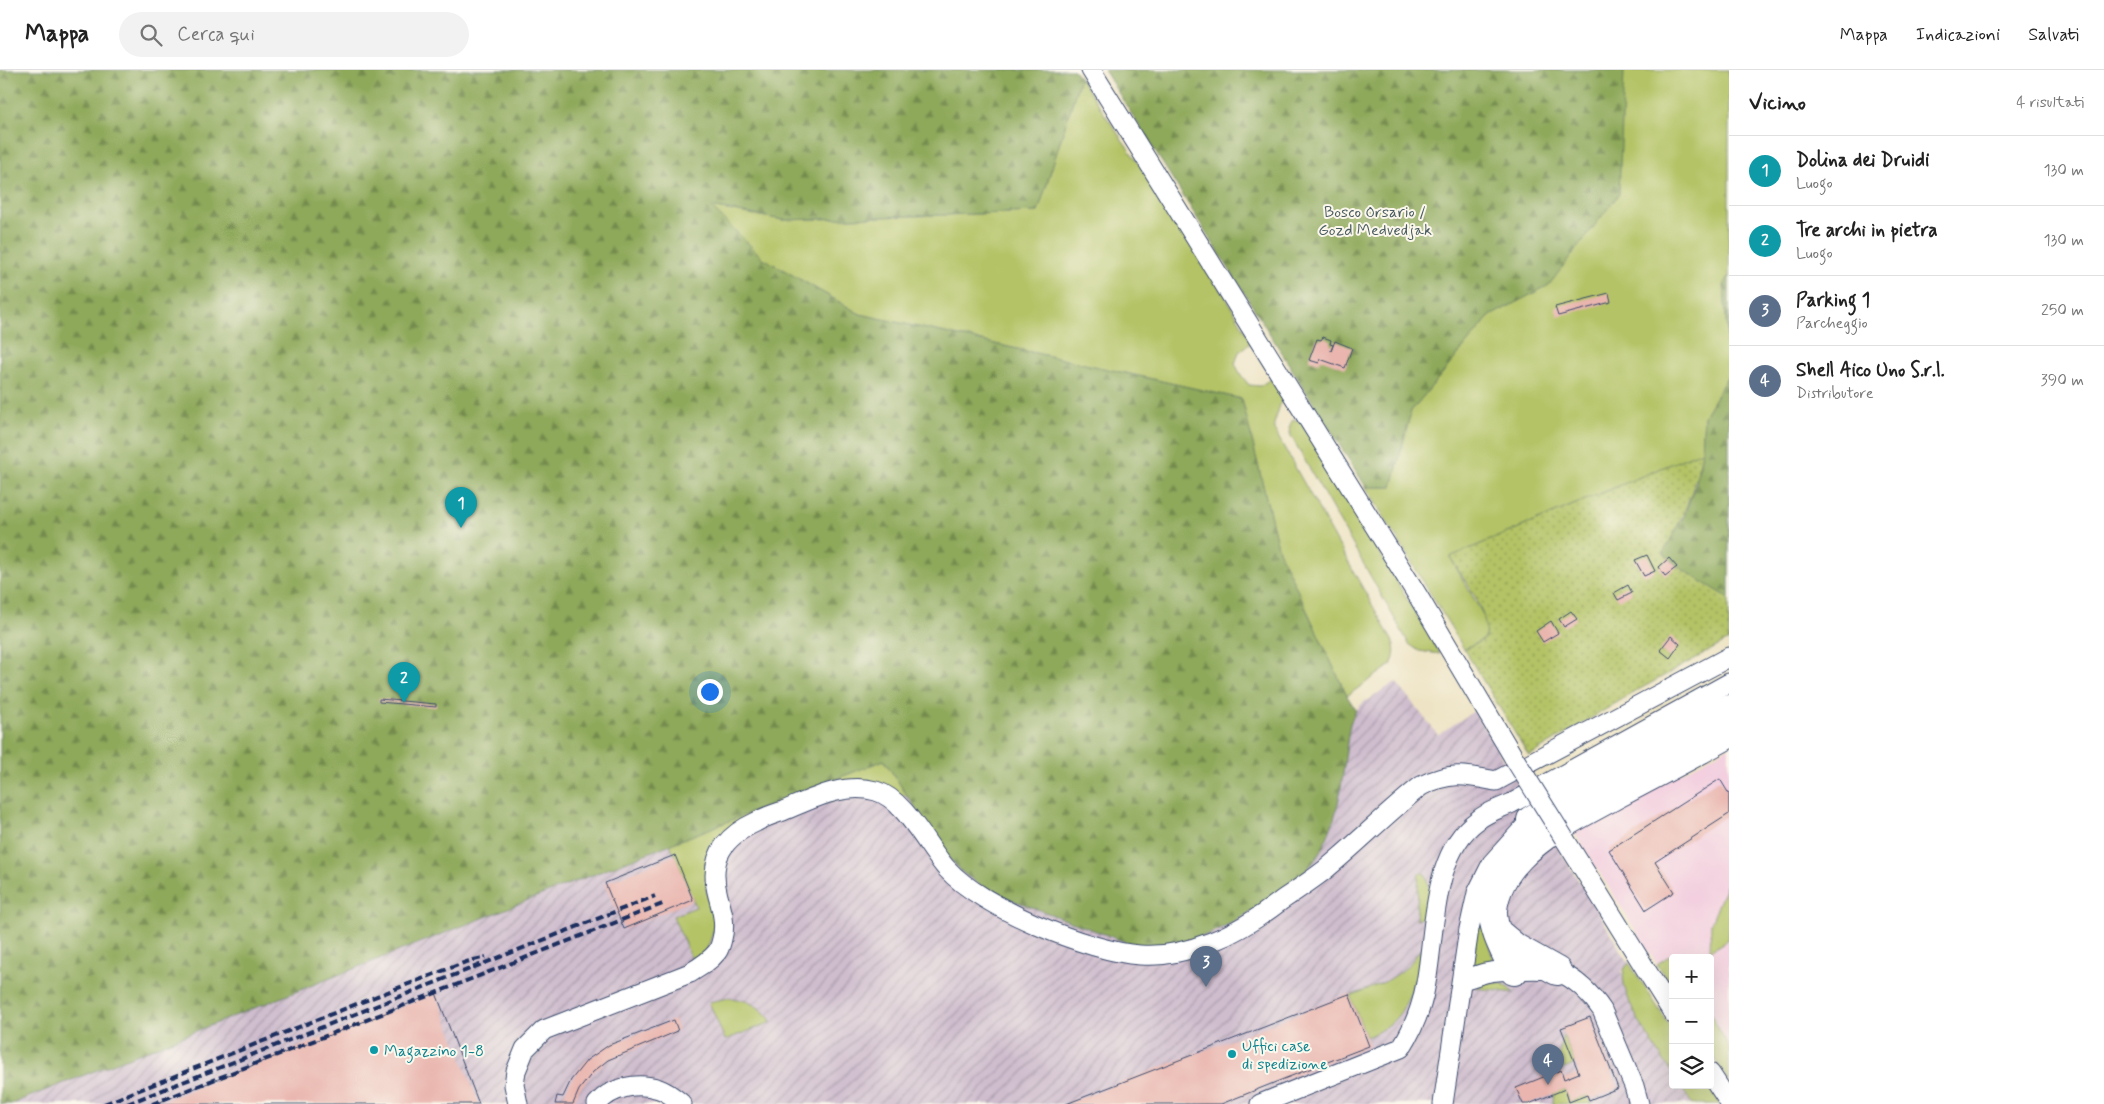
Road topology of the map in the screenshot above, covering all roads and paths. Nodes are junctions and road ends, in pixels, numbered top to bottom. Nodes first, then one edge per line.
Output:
1 (1091, 70) edge
2 (1729, 658) edge
3 (1729, 683) edge
4 (1729, 709) edge
5 (1729, 734) edge
6 (1531, 820) joint
7 (1498, 933) junction
8 (1514, 971) junction
9 (1557, 971) junction
10 (1463, 980) junction
11 (1669, 1007) edge
12 (1714, 1078) edge
13 (1729, 1102) edge
14 (518, 1104) edge
15 (597, 1104) edge
16 (682, 1104) edge
17 (1260, 1104) edge
18 (1443, 1104) edge
19 (1638, 1104) edge

1 - 11 street, bridge
2 - 14 street
3 - 17 street
4 - 6 highway
5 - 7 highway
6 - 10 street
7 - 8 highway
7 - 9 highway
8 - 9 street
8 - 10 street
9 - 19 street
10 - 18 street
12 - 13 street
15 - 16 street

